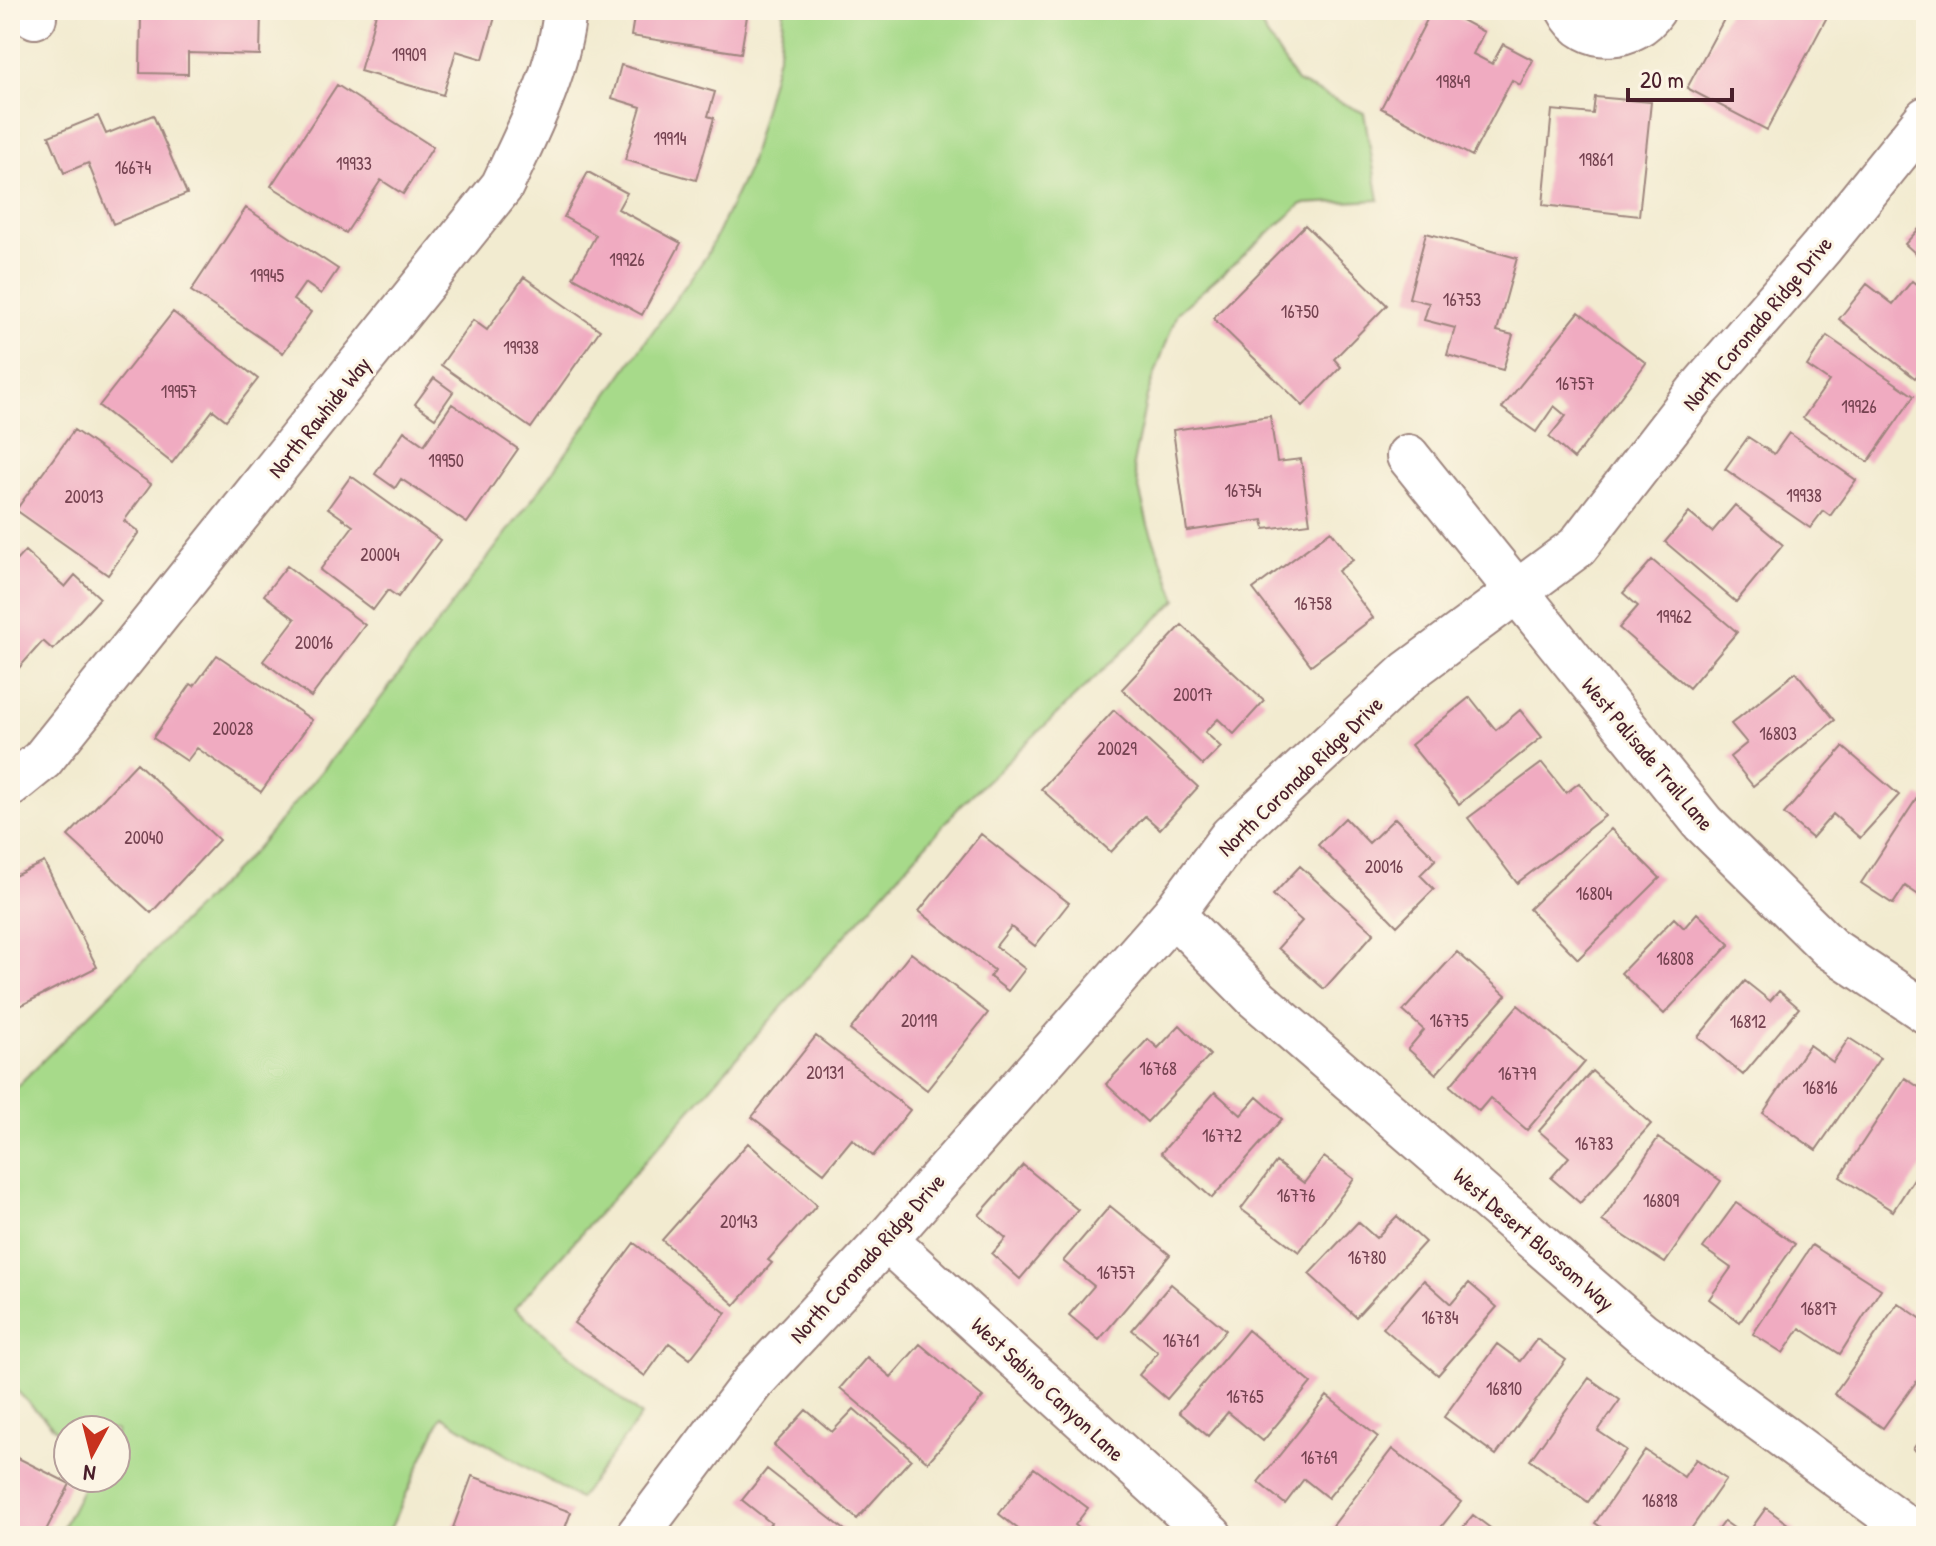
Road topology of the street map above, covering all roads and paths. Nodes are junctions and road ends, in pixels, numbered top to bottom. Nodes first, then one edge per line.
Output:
1 (565, 10) edge
2 (1568, 10) edge
3 (1654, 10) edge
4 (1926, 118) edge
5 (1408, 456) dead end
6 (1515, 591) junction
7 (10, 786) edge
8 (1173, 914) junction
9 (1926, 1012) edge
10 (886, 1240) junction
11 (1194, 1531) edge
12 (637, 1536) edge
13 (1918, 1536) edge

1 - 7 street, North Rawhide Way
2 - 3 street
4 - 6 street, North Coronado Ridge Drive
5 - 6 street, West Palisade Trail Lane
6 - 8 street, North Coronado Ridge Drive
6 - 9 street, West Palisade Trail Lane
8 - 10 street, North Coronado Ridge Drive
8 - 13 street, West Desert Blossom Way
10 - 11 street, West Sabino Canyon Lane
10 - 12 street, North Coronado Ridge Drive

